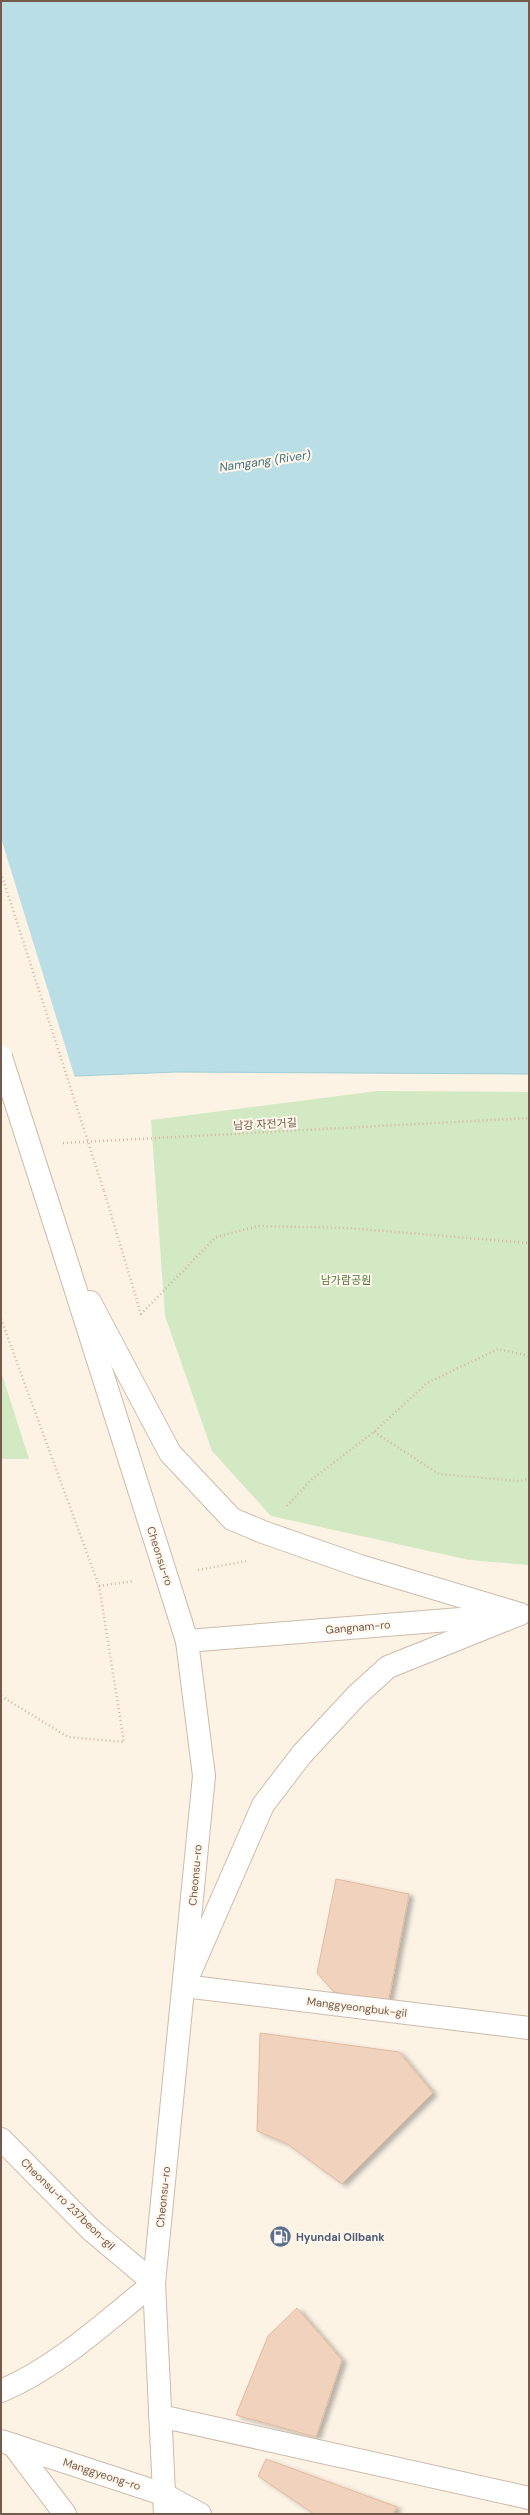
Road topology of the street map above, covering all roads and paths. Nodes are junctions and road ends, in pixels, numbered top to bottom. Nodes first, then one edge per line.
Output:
1 (1, 873) edge
2 (1, 1057) edge
3 (529, 1118) edge
4 (55, 1143) dead end
5 (529, 1243) edge
6 (64, 1253) junction
7 (1, 1320) edge
8 (529, 1356) edge
9 (374, 1432) junction
10 (529, 1479) edge
11 (263, 1532) junction
12 (166, 1575) junction
13 (99, 1586) junction
14 (525, 1614) edge
15 (187, 1641) junction
16 (1, 1696) edge
17 (184, 1986) junction
18 (529, 2028) edge
19 (1, 2139) edge
20 (154, 2283) junction
21 (1, 2391) edge
22 (160, 2416) junction
23 (7, 2443) edge
24 (529, 2498) edge
25 (164, 2504) edge
26 (65, 2514) edge
27 (200, 2514) edge

1 - 5 path, bridge
2 - 6 street, bridge
3 - 4 path, 남강 자전거길
6 - 11 street
6 - 12 street, Cheonsu-ro
7 - 13 path
8 - 9 path
9 - 10 path
9 - 11 path
11 - 12 path
11 - 14 street
12 - 13 path
12 - 15 street, Cheonsu-ro
13 - 16 path
14 - 15 street, Gangnam-ro
14 - 17 street
15 - 17 street, Cheonsu-ro
17 - 18 street, Manggyeongbuk-gil
17 - 20 street, Cheonsu-ro
19 - 20 street, Cheonsu-ro 237beon-gil
20 - 21 street
20 - 22 street, Cheonsu-ro
22 - 24 street
22 - 25 street, Cheonsu-ro
23 - 25 street, Manggyeong-ro
23 - 26 street
25 - 27 street, Manggyeong-ro

